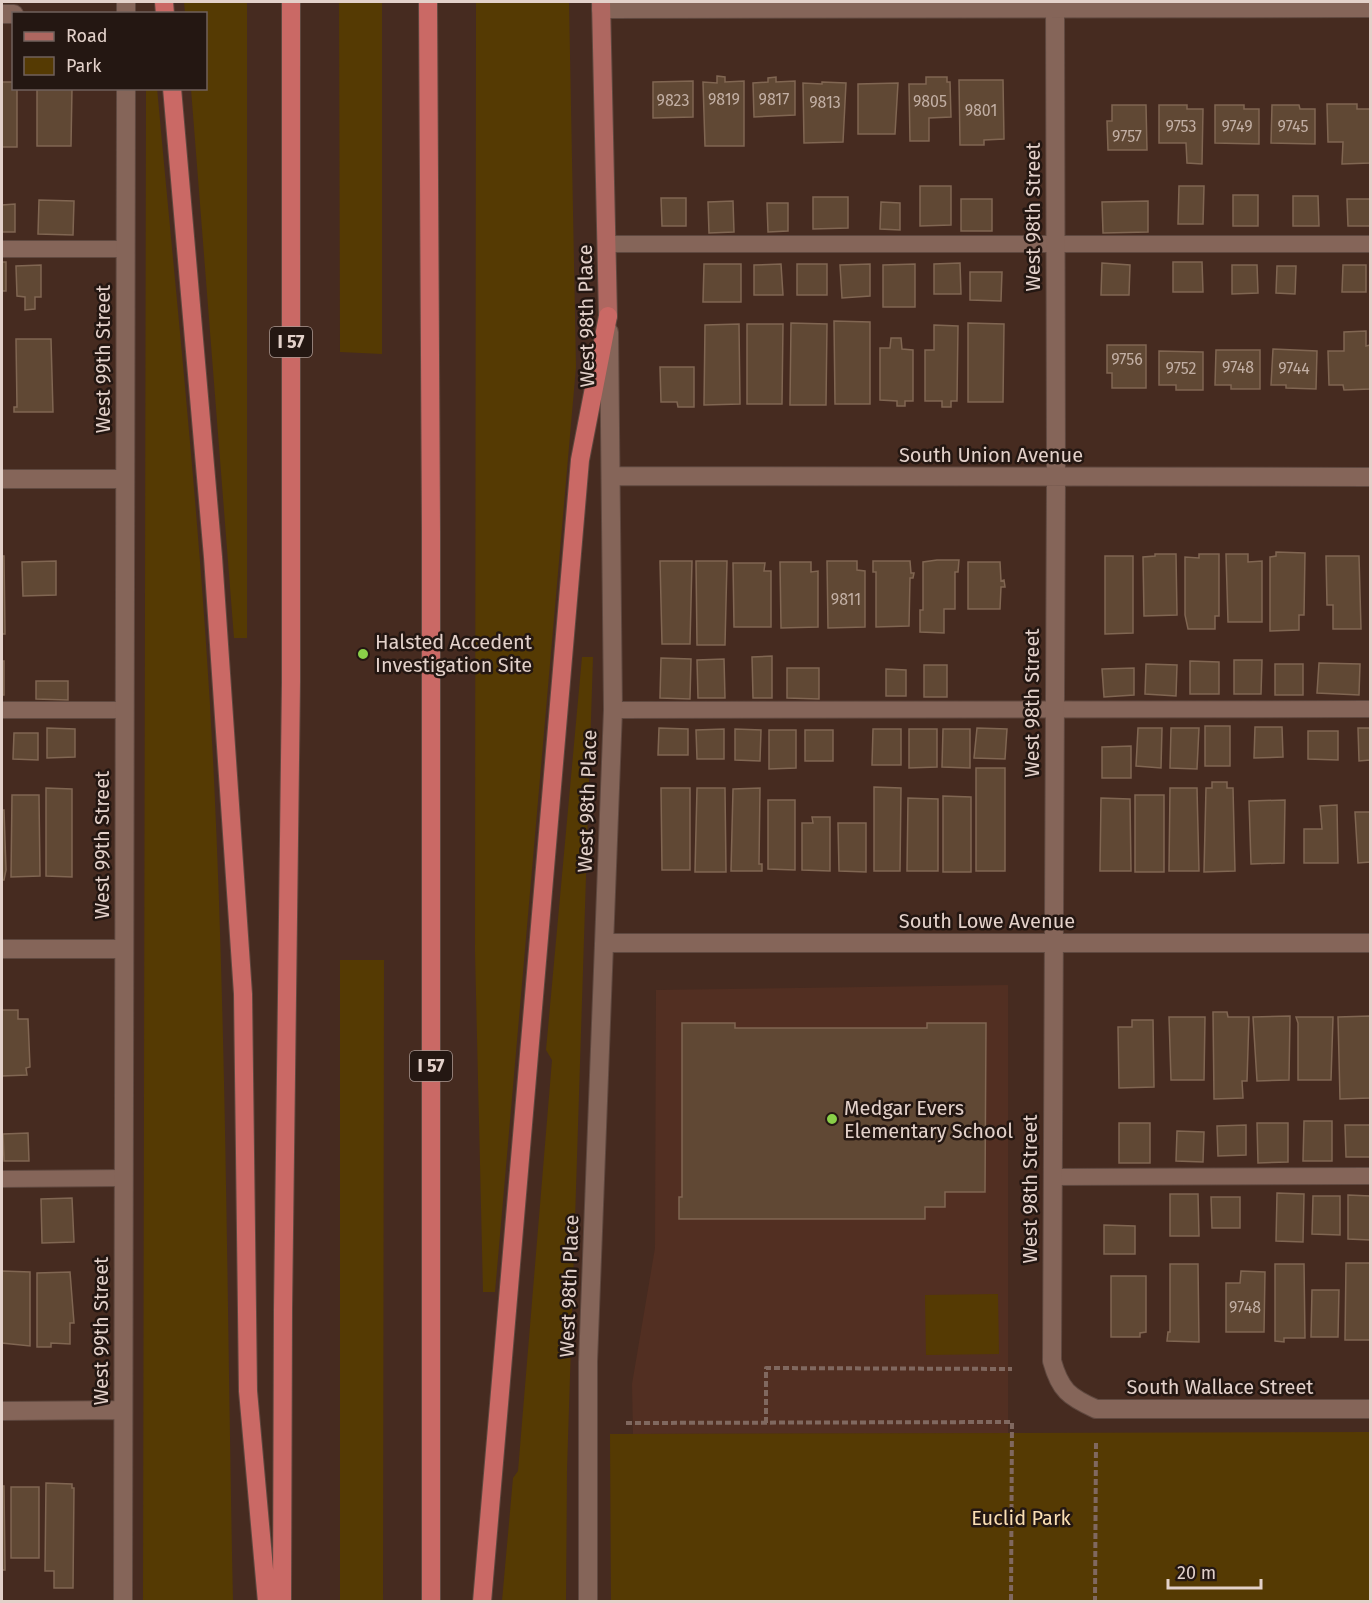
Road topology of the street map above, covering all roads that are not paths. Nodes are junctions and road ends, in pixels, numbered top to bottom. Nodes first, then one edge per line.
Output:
1 (291, 2) edge
2 (428, 2) edge
3 (601, 5) edge
4 (1055, 5) edge
5 (1371, 9) edge
6 (126, 90) edge
7 (172, 90) edge
8 (1056, 243) junction
9 (606, 244) junction
10 (1371, 244) edge
11 (2, 249) edge
12 (126, 249) junction
13 (608, 316) junction
14 (612, 476) junction
15 (1056, 477) junction
16 (1371, 477) edge
17 (125, 478) junction
18 (2, 479) edge
19 (1371, 709) edge
20 (2, 710) edge
21 (125, 710) junction
22 (613, 710) junction
23 (1054, 711) junction
24 (604, 943) junction
25 (1054, 943) junction
26 (1371, 943) edge
27 (2, 949) edge
28 (124, 949) junction
29 (1371, 1176) edge
30 (1052, 1177) junction
31 (124, 1178) junction
32 (2, 1179) edge
33 (1072, 1398) joint
34 (1371, 1409) edge
35 (123, 1410) junction
36 (2, 1411) edge
37 (123, 1602) edge
38 (267, 1602) edge
39 (282, 1602) edge
40 (431, 1602) edge
41 (482, 1602) edge
42 (588, 1602) edge

1 - 39 highway, I 57
2 - 40 highway, I 57
3 - 4 street
3 - 9 main road, West 98th Place
4 - 5 street
4 - 8 street, West 98th Street
6 - 12 street, West 99th Street
7 - 38 highway
8 - 9 lane
8 - 10 lane
8 - 15 street, West 98th Street
9 - 13 main road, West 98th Place
11 - 12 lane
12 - 17 street, West 99th Street
13 - 14 street, West 98th Place
13 - 41 highway
14 - 15 street, South Union Avenue
14 - 22 street, West 98th Place
15 - 16 street, South Union Avenue
15 - 23 street, West 98th Street
17 - 18 street
17 - 21 street, West 99th Street
19 - 23 lane
20 - 21 lane
21 - 28 street, West 99th Street
22 - 23 lane
22 - 24 street, West 98th Place
23 - 25 street, West 98th Street
24 - 25 street, South Lowe Avenue
24 - 42 street, West 98th Place
25 - 26 street, South Lowe Avenue
25 - 30 street, West 98th Street
27 - 28 street
28 - 31 street, West 99th Street
29 - 30 lane
30 - 33 street, West 98th Street
31 - 32 lane
31 - 35 street, West 99th Street
33 - 34 street, South Wallace Street
35 - 36 street
35 - 37 street, West 99th Street

